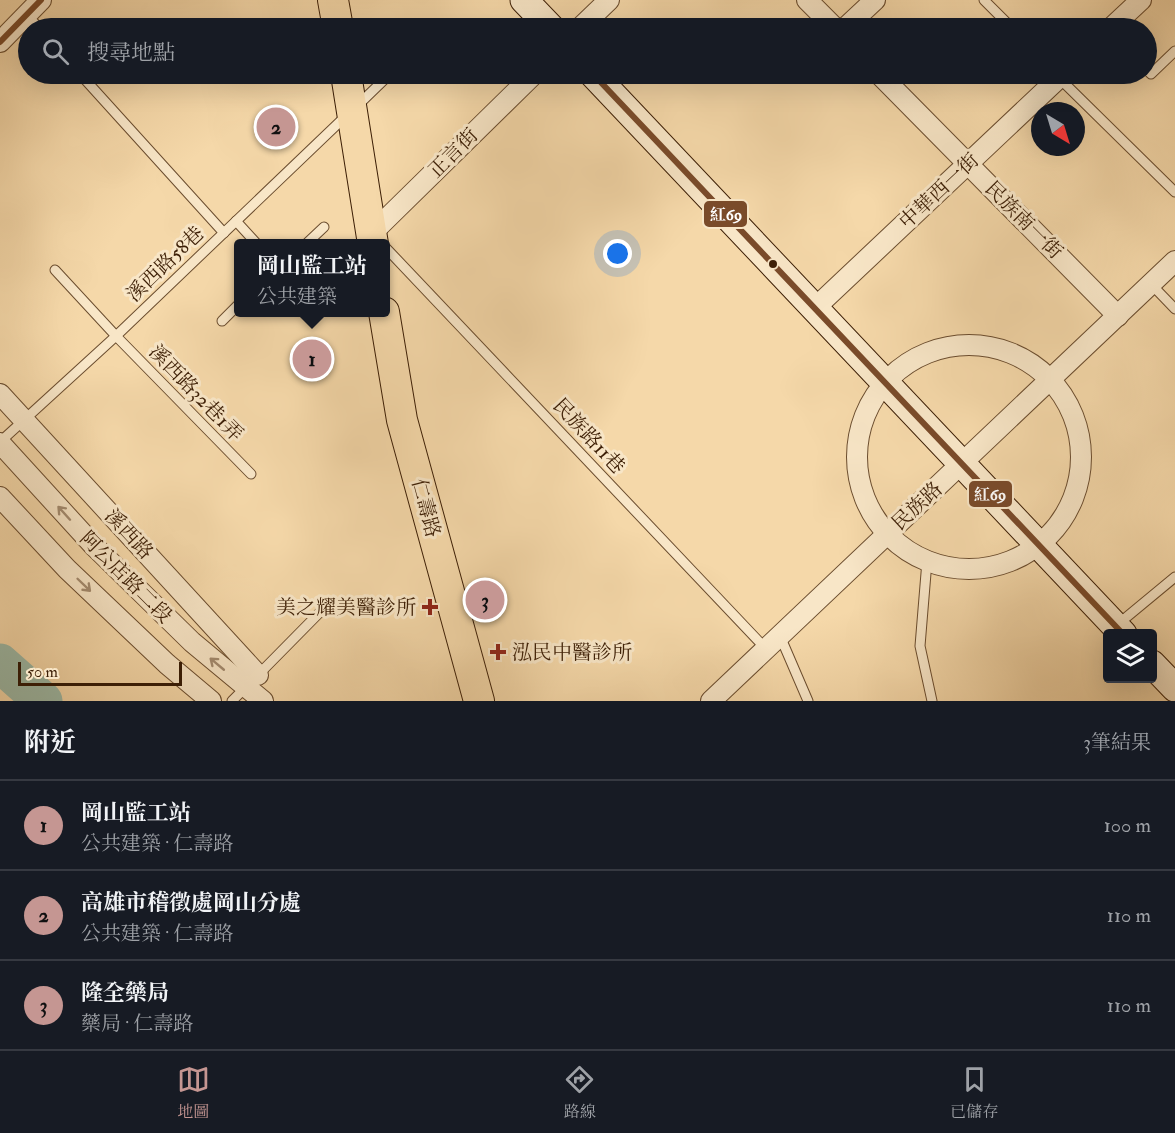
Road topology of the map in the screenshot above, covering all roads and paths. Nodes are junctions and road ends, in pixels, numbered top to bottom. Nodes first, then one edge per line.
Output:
1 (41, 0) edge
2 (333, 0) edge
3 (524, 0) edge
4 (609, 0) edge
5 (807, 0) edge
6 (875, 0) edge
7 (984, 0) edge
8 (1141, 0) edge
9 (34, 18) edge
10 (336, 18) edge
11 (541, 18) edge
12 (590, 18) edge
13 (825, 18) edge
14 (856, 18) edge
15 (1002, 18) edge
16 (1122, 18) edge
17 (18, 31) edge
18 (0, 42) edge
19 (1175, 51) edge
20 (1157, 68) edge
21 (89, 84) edge
22 (348, 84) edge
23 (379, 84) edge
24 (525, 84) edge
25 (602, 84) edge
26 (889, 84) edge
27 (1050, 84) edge
28 (1068, 84) edge
29 (352, 110) junction
30 (968, 164) junction
31 (1175, 192) edge
32 (236, 221) junction
33 (324, 227) dead end
34 (224, 233) junction
35 (253, 239) edge
36 (310, 239) edge
37 (377, 239) edge
38 (381, 239) edge
39 (390, 254) edge
40 (1175, 261) edge
41 (56, 270) dead end
42 (1151, 284) junction
43 (815, 308) junction
44 (234, 309) edge
45 (1175, 309) edge
46 (1118, 316) junction
47 (385, 317) edge
48 (222, 321) dead end
49 (116, 336) junction
50 (1051, 378) junction
51 (885, 381) junction
52 (0, 393) edge
53 (24, 421) junction
54 (0, 442) edge
55 (962, 463) junction
56 (251, 474) dead end
57 (0, 497) edge
58 (886, 535) junction
59 (1040, 545) junction
60 (927, 561) junction
61 (1175, 577) edge
62 (330, 602) dead end
63 (1119, 629) edge
64 (1121, 629) edge
65 (773, 643) junction
66 (1157, 669) edge
67 (245, 688) edge
68 (1175, 688) edge
69 (211, 701) edge
70 (263, 701) edge
71 (479, 701) edge
72 (711, 701) edge
73 (808, 701) edge
74 (932, 701) edge

1 - 9 street
2 - 10 main road
3 - 11 main road
4 - 12 street
5 - 13 street
6 - 14 street
7 - 15 lane
8 - 16 street
17 - 18 street
19 - 20 lane
21 - 34 lane
22 - 29 main road
23 - 29 lane, 溪西路58巷
24 - 38 street, 正言街
25 - 43 main road
26 - 30 street, 民族南一街
27 - 30 street, 中華西一街
28 - 31 lane
29 - 32 lane, 溪西路58巷
29 - 37 main road
30 - 43 street, 中華西一街
30 - 46 street, 民族南一街
32 - 34 lane, 溪西路58巷
32 - 35 lane
33 - 36 lane
34 - 49 lane, 溪西路58巷
39 - 65 lane, 民族路11巷
40 - 42 street, 民族路
41 - 49 lane, 溪西路32巷1弄
42 - 45 lane
42 - 46 street, 民族路
43 - 51 main road
44 - 48 lane
46 - 50 street, 民族路
47 - 71 main road, 仁壽路
49 - 53 lane, 溪西路58巷
49 - 56 lane, 溪西路32巷1弄
50 - 51 street
50 - 55 street, 民族路
50 - 59 street
51 - 55 main road
51 - 58 street
52 - 53 street, 溪西路
53 - 54 lane, 溪西路58巷
53 - 67 street, 溪西路
67 -> 54 street, 阿公店路二段
55 - 58 street, 民族路
55 - 59 main road
57 -> 69 street, 阿公店路二段
58 - 60 street
58 - 65 street, 民族路
59 - 60 street
59 - 63 main road
60 - 74 lane
61 - 64 lane
62 - 67 lane
65 - 72 street, 民族路
65 - 73 lane
66 - 68 main road
67 - 70 street, 阿公店路二段

